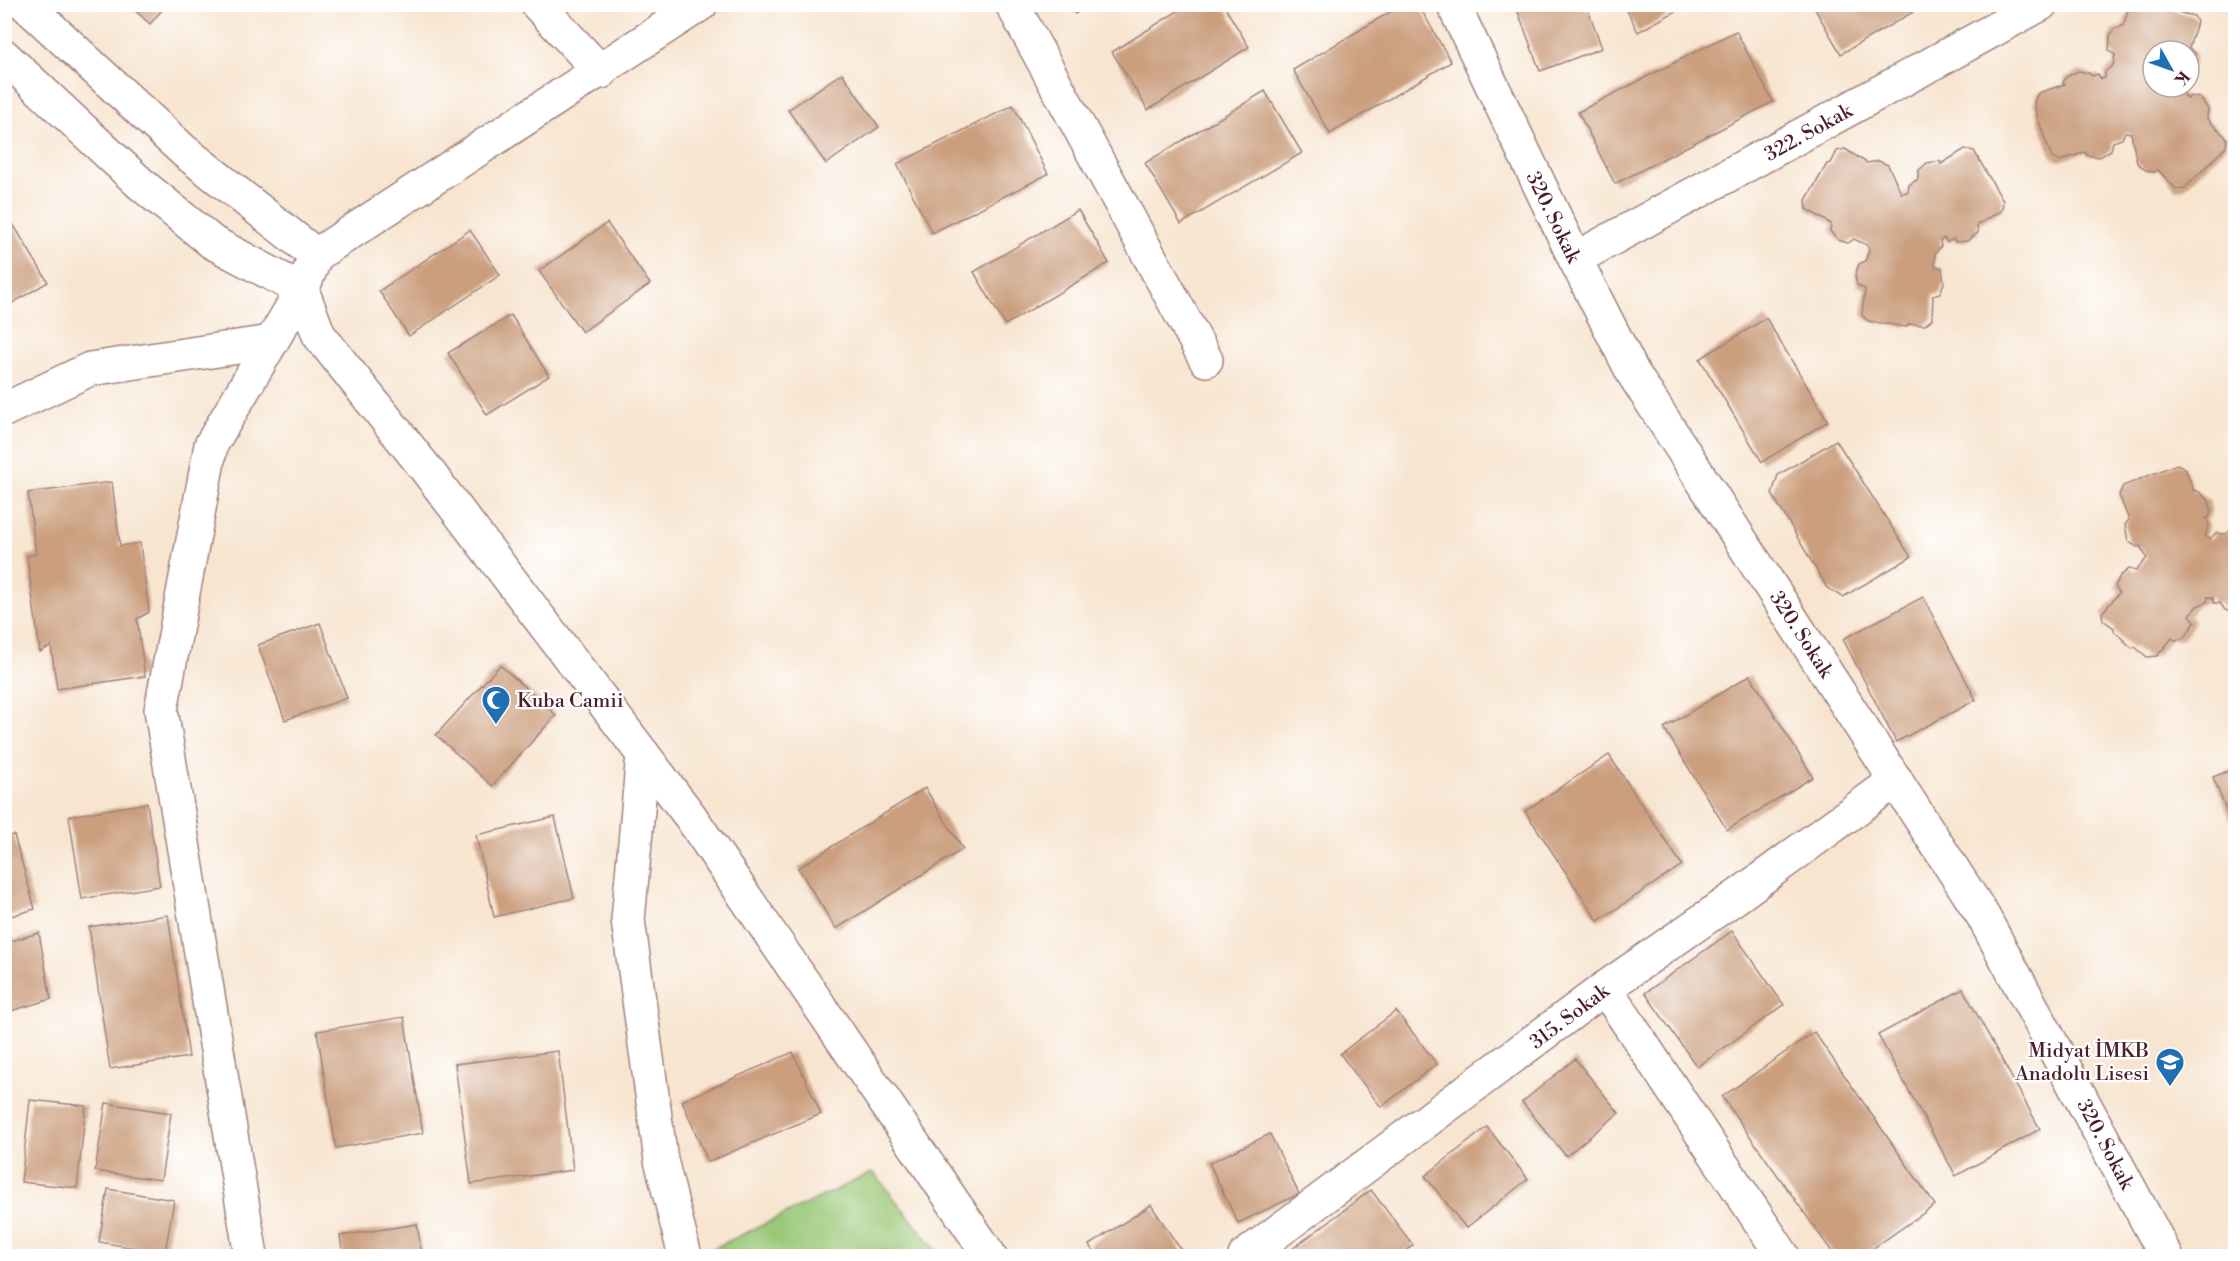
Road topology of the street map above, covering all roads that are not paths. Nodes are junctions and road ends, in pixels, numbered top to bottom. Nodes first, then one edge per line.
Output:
1 (25, 4) edge
2 (537, 4) edge
3 (701, 4) edge
4 (1012, 4) edge
5 (1453, 4) edge
6 (2041, 4) edge
7 (4, 56) edge
8 (600, 72) junction
9 (316, 255) junction
10 (1575, 260) junction
11 (302, 290) junction
12 (271, 342) junction
13 (1206, 360) dead end
14 (4, 410) edge
15 (643, 754) junction
16 (1896, 780) junction
17 (1605, 988) junction
18 (251, 1257) edge
19 (685, 1257) edge
20 (990, 1257) edge
21 (1245, 1257) edge
22 (1783, 1257) edge
23 (2166, 1257) edge

1 - 9 street
2 - 8 street
3 - 8 street
4 - 13 street
5 - 10 street, 320. Sokak
6 - 10 street, 322. Sokak
7 - 11 street
8 - 9 street
9 - 11 street
10 - 16 street, 320. Sokak
11 - 12 street
11 - 15 street
12 - 14 street
12 - 18 street
15 - 19 street
15 - 20 street
16 - 17 street, 315. Sokak
16 - 23 street, 320. Sokak
17 - 21 street, 315. Sokak
17 - 22 street

